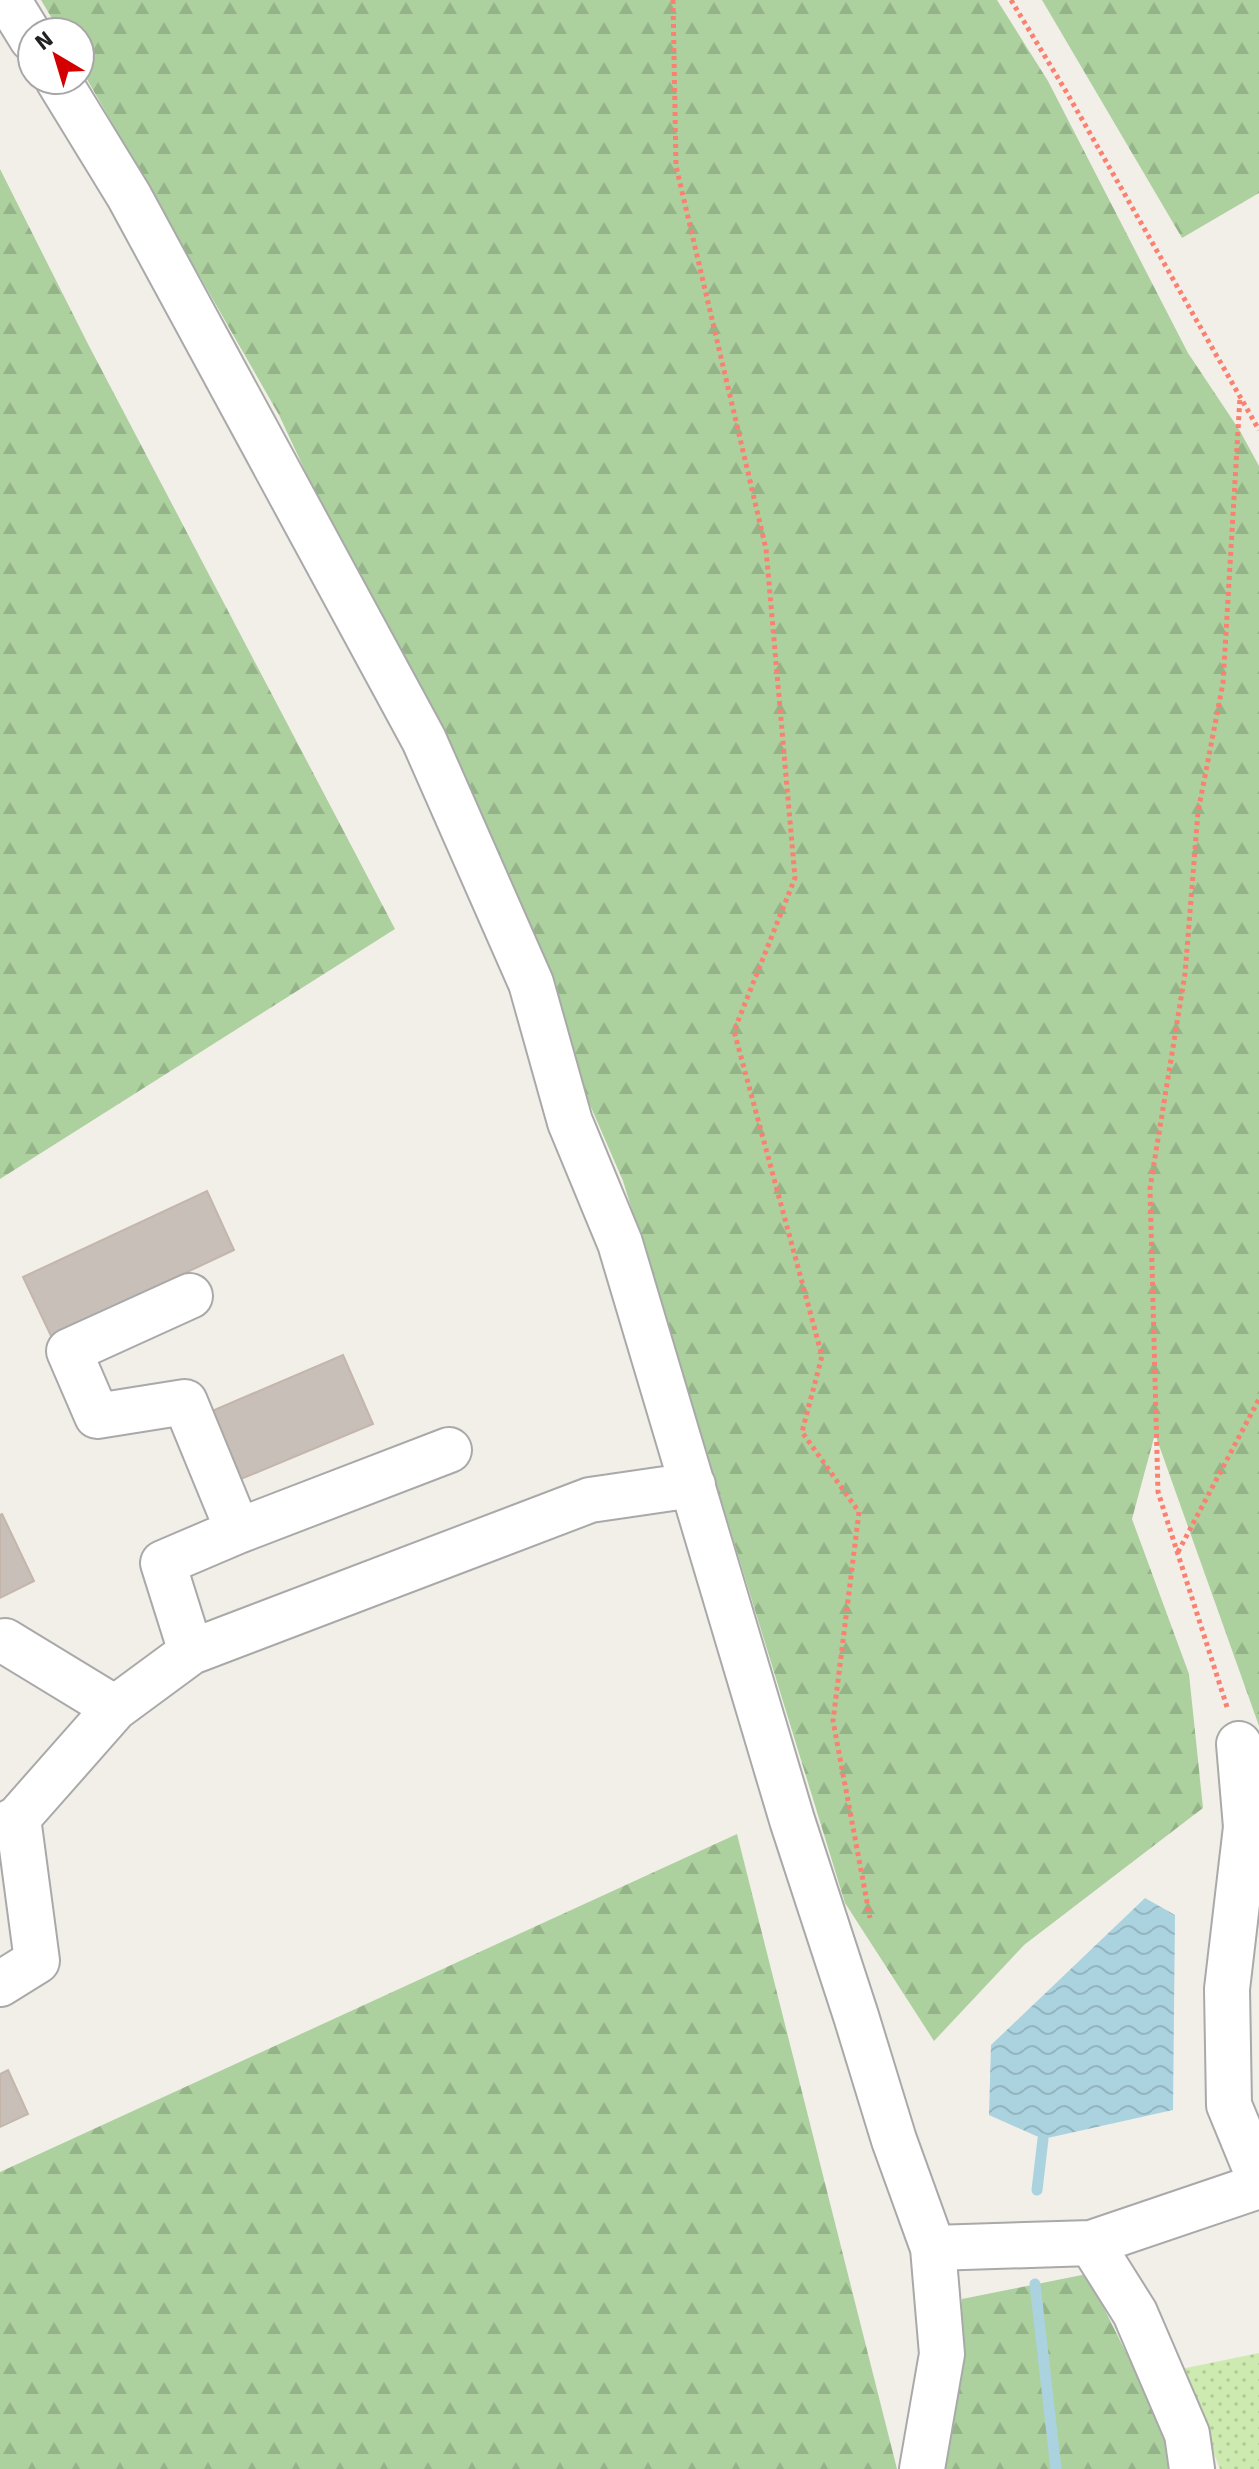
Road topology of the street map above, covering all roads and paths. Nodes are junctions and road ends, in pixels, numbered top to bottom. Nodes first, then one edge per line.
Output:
1 (673, 0) edge
2 (1011, 0) edge
3 (68, 96) edge
4 (1240, 397) junction
5 (1259, 430) edge
6 (190, 1296) dead end
7 (1259, 1399) edge
8 (449, 1450) dead end
9 (693, 1485) junction
10 (238, 1531) junction
11 (1177, 1553) junction
12 (5, 1641) dead end
13 (191, 1652) junction
14 (115, 1708) junction
15 (1239, 1744) joint
16 (9, 1823) edge
17 (871, 1922) dead end
18 (0, 1984) edge
19 (1259, 2178) edge
20 (1259, 2186) edge
21 (1091, 2243) junction
22 (933, 2248) junction
23 (922, 2469) edge
24 (1192, 2469) edge

1 - 17 path
2 - 4 path
3 - 9 street
4 - 5 path
4 - 11 path
6 - 10 street
7 - 11 path
8 - 10 street
9 - 13 street
9 - 22 street
10 - 13 street
11 - 15 path
12 - 14 street
13 - 14 street
14 - 16 street
15 - 19 street
16 - 18 street
20 - 21 street
21 - 22 street
21 - 24 street
22 - 23 street

